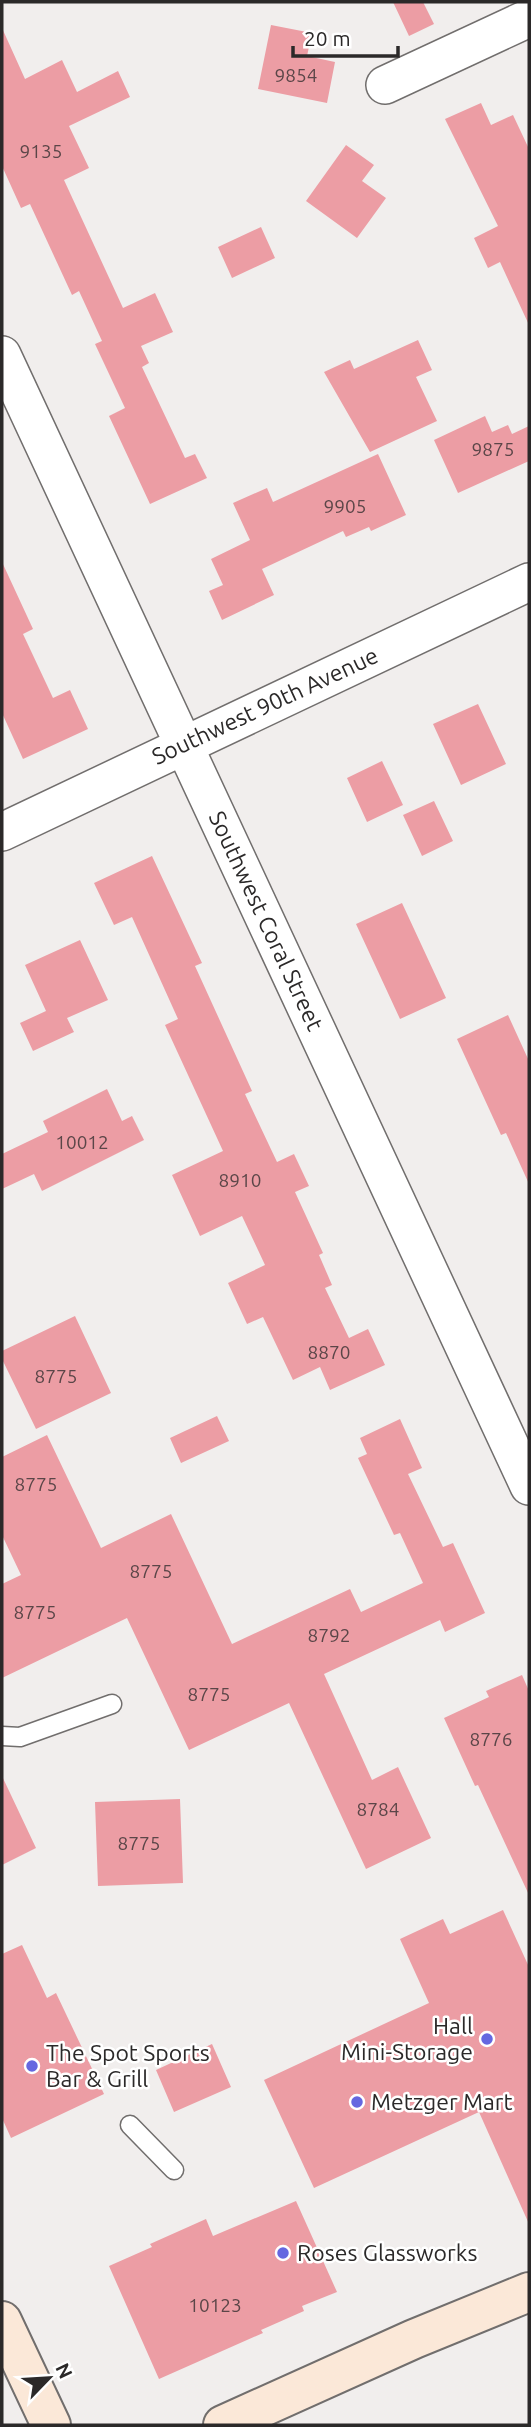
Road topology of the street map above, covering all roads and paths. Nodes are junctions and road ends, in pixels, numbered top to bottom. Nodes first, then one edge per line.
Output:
1 (529, 18) edge
2 (385, 85) dead end
3 (2, 355) edge
4 (529, 582) edge
5 (184, 744) junction
6 (2, 832) edge
7 (529, 1486) edge
8 (112, 1704) dead end
9 (2, 1736) edge
10 (130, 2125) dead end
11 (174, 2170) dead end
12 (529, 2292) edge
13 (2, 2321) edge
14 (51, 2425) edge
15 (223, 2425) edge

1 - 2 street
3 - 5 street, Southwest Coral Street
4 - 5 street, Southwest 90th Avenue
5 - 6 street, Southwest 90th Avenue
5 - 7 street, Southwest Coral Street
8 - 9 lane
10 - 11 lane
12 - 15 main road
13 - 14 main road

